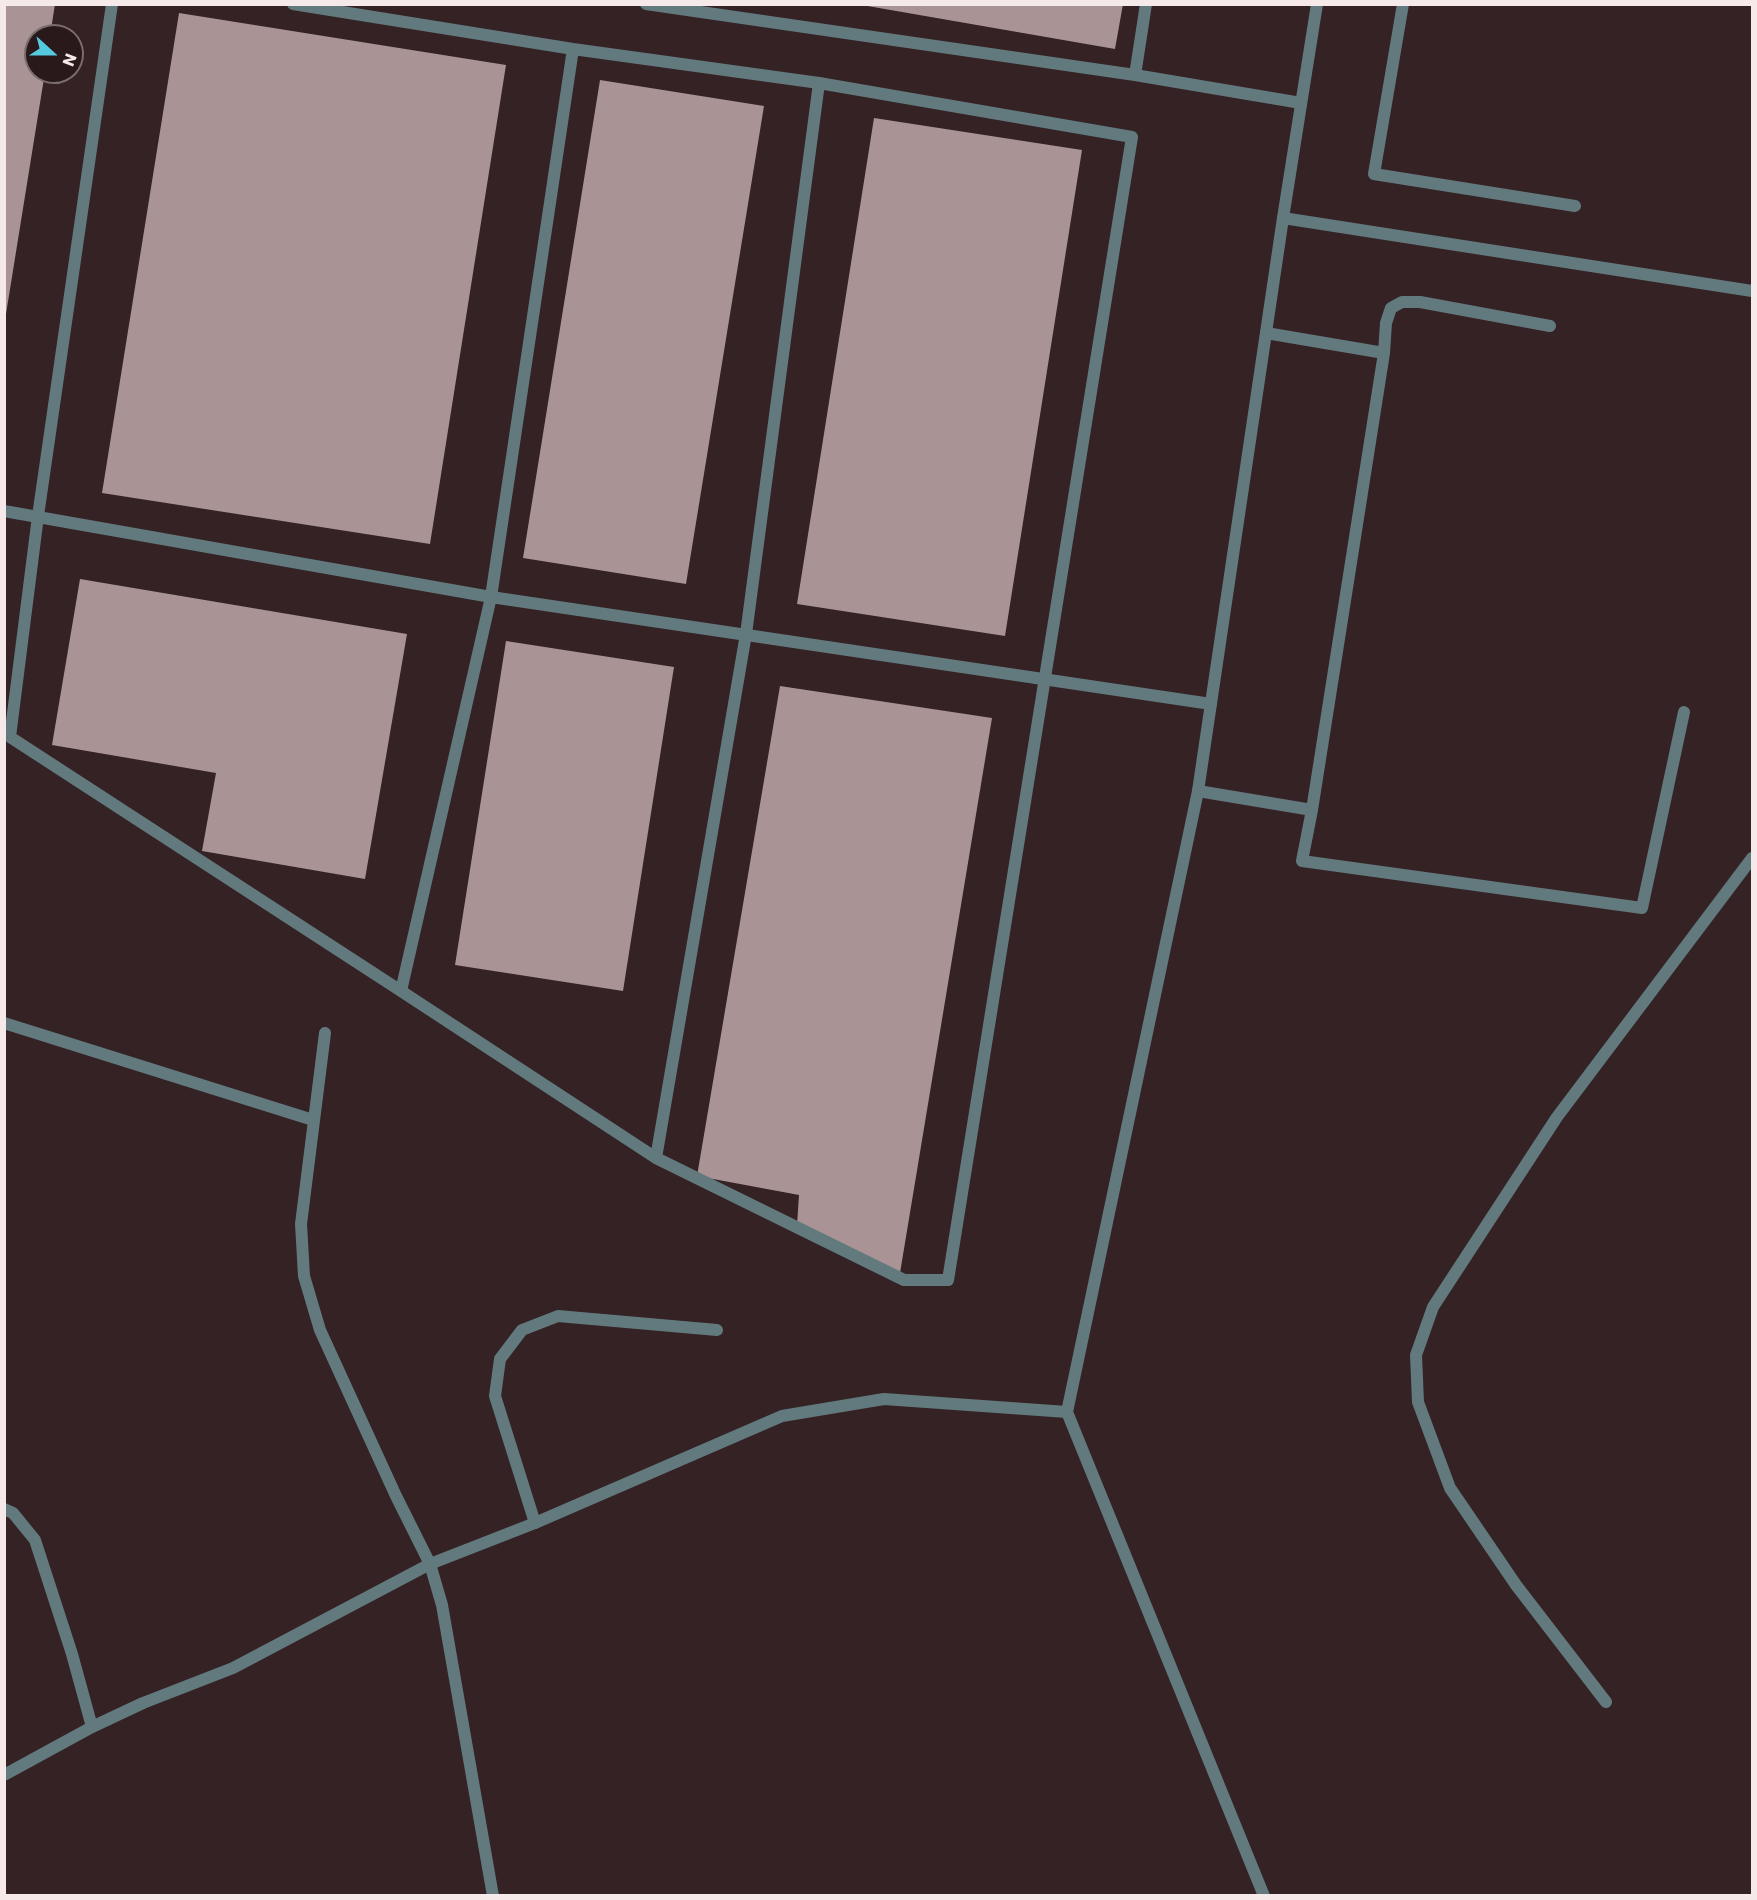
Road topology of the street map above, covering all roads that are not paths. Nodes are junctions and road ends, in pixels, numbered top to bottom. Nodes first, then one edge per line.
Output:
1 (112, 4) edge
2 (293, 4) edge
3 (646, 4) edge
4 (1146, 4) edge
5 (1317, 4) edge
6 (1403, 4) edge
7 (573, 49) junction
8 (1135, 75) junction
9 (819, 84) junction
10 (1301, 103) junction
11 (1575, 206) dead end
12 (1283, 218) junction
13 (1752, 291) edge
14 (1550, 326) dead end
15 (1266, 333) junction
16 (1384, 353) junction
17 (4, 512) edge
18 (38, 516) junction
19 (491, 597) junction
20 (746, 634) junction
21 (1043, 680) junction
22 (1210, 704) junction
23 (1684, 712) dead end
24 (1198, 791) junction
25 (1312, 810) junction
26 (1752, 858) edge
27 (401, 991) junction
28 (4, 1023) edge
29 (325, 1033) dead end
30 (313, 1120) junction
31 (656, 1158) junction
32 (717, 1330) dead end
33 (1067, 1412) junction
34 (4, 1509) edge
35 (535, 1523) junction
36 (430, 1564) junction
37 (1606, 1702) dead end
38 (92, 1727) junction
39 (4, 1775) edge
40 (493, 1896) edge
41 (1264, 1896) edge

1 - 18 street
2 - 7 street
3 - 8 street
4 - 8 street
5 - 10 street
6 - 11 street
7 - 9 street
7 - 19 street
8 - 10 street
9 - 20 street
9 - 21 street
10 - 12 street
12 - 13 street
12 - 15 street
14 - 16 street
15 - 16 street
15 - 22 street
16 - 25 street
17 - 18 street
18 - 19 street
18 - 27 street
19 - 20 street
19 - 27 street
20 - 21 street
20 - 31 street
21 - 22 street
21 - 31 street
22 - 24 street
23 - 25 street
24 - 25 street
24 - 33 street
26 - 37 street
27 - 31 street
28 - 30 street
29 - 30 street
30 - 36 street
32 - 35 street
33 - 35 street
33 - 41 street
34 - 38 street
35 - 36 street
36 - 38 street
36 - 40 street
38 - 39 street

